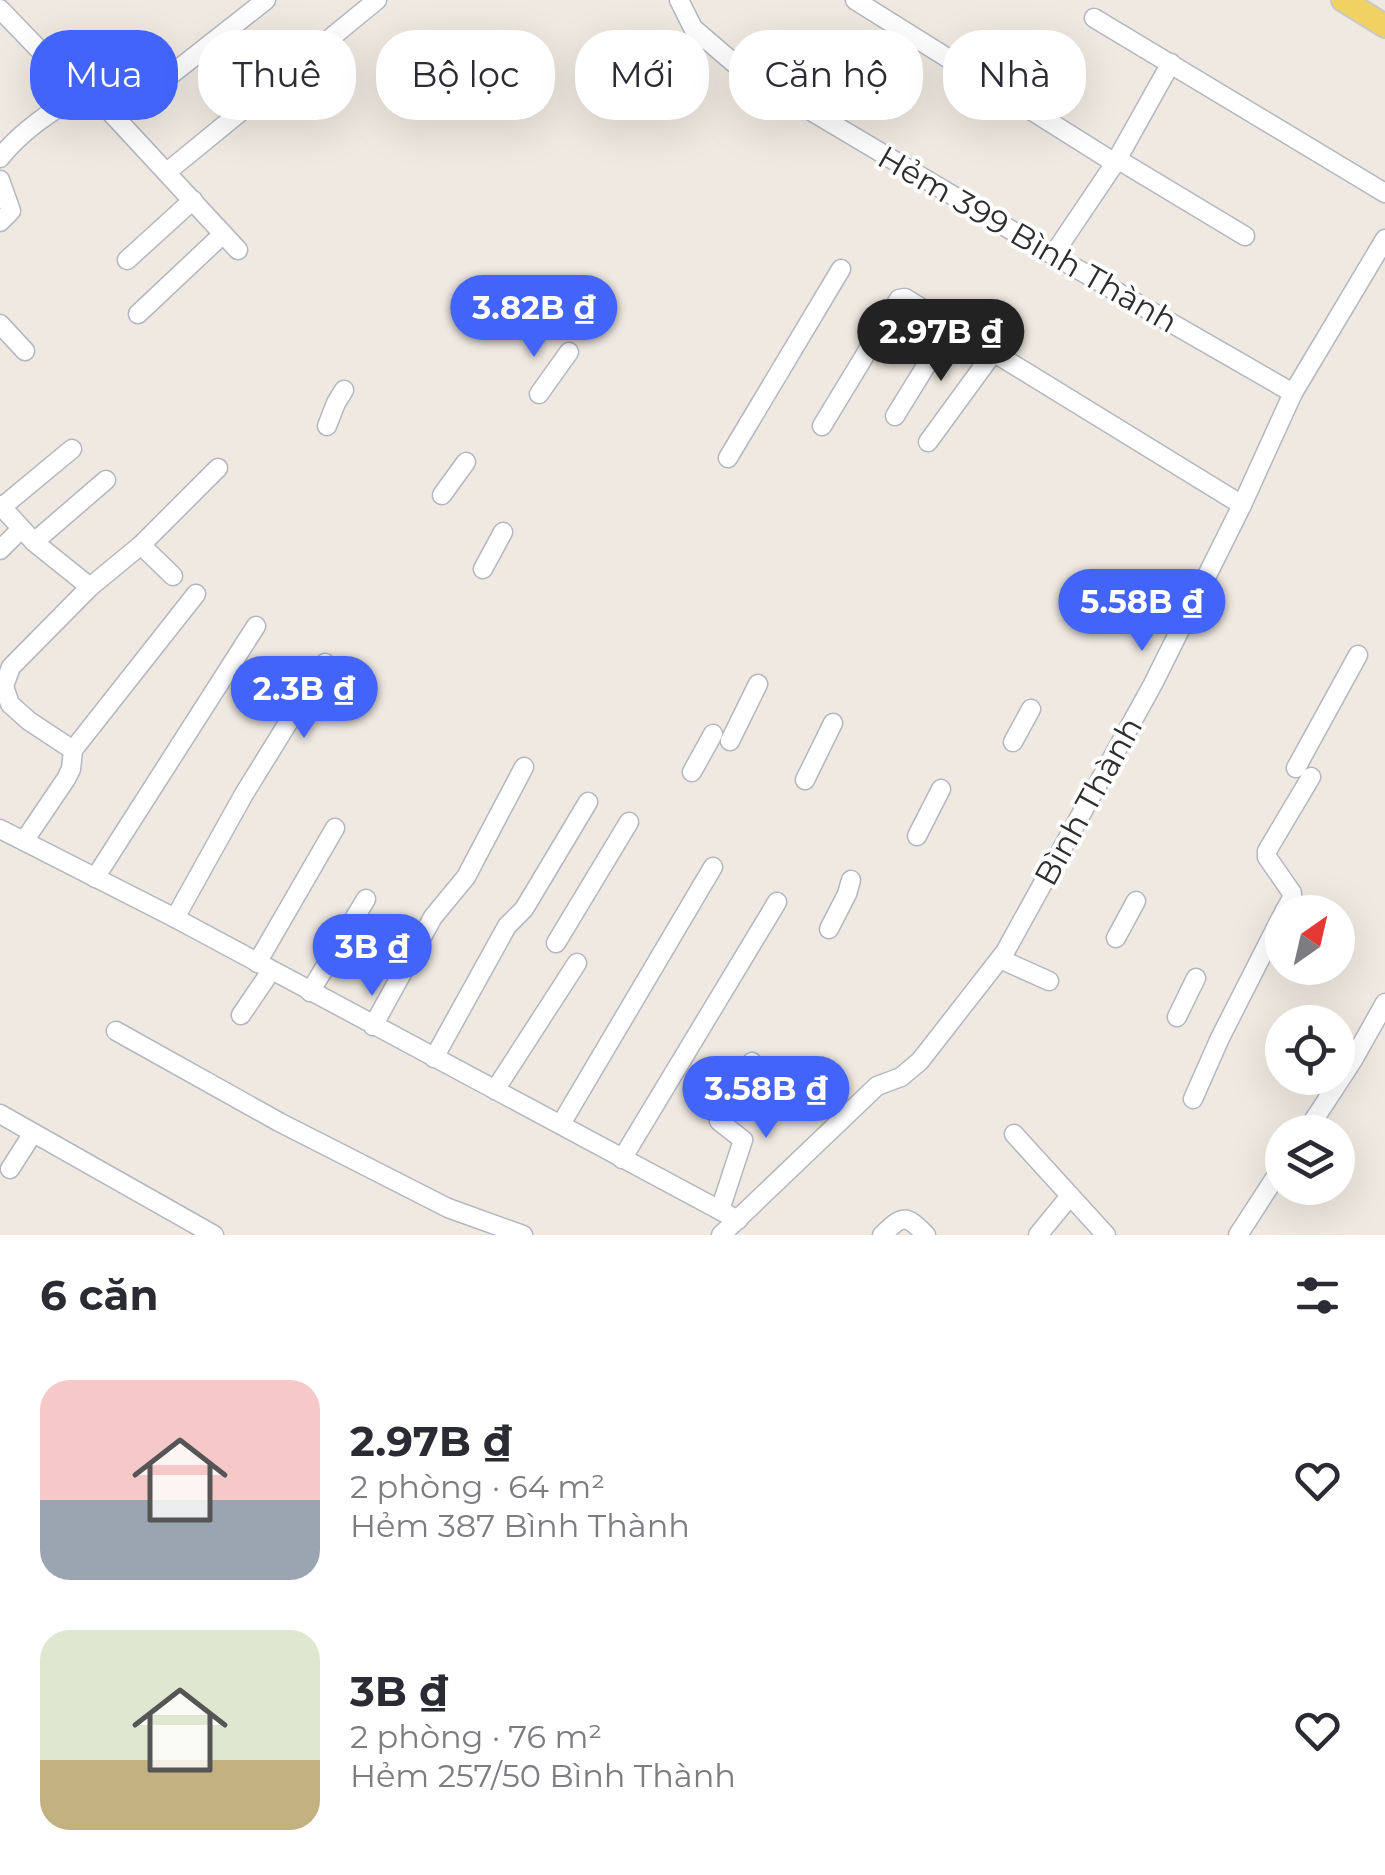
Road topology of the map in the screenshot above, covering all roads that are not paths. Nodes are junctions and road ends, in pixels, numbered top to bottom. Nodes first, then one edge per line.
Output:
1 (266, 0) edge
2 (377, 0) edge
3 (680, 0) edge
4 (855, 0) edge
5 (1342, 0) edge
6 (0, 9) edge
7 (1094, 18) dead end
8 (1385, 26) edge
9 (30, 40) edge
10 (1171, 63) junction
11 (178, 69) edge
12 (40, 120) edge
13 (118, 120) edge
14 (2, 149) edge
15 (1116, 161) junction
16 (167, 172) junction
17 (0, 180) edge
18 (1385, 193) edge
19 (192, 200) junction
20 (0, 222) edge
21 (223, 234) junction
22 (1245, 236) dead end
23 (1385, 240) edge
24 (238, 250) dead end
25 (1052, 255) junction
26 (128, 260) dead end
27 (841, 270) dead end
28 (138, 314) dead end
29 (0, 324) edge
30 (950, 326) junction
31 (25, 351) dead end
32 (569, 352) dead end
33 (992, 352) junction
34 (344, 390) dead end
35 (1293, 393) junction
36 (539, 394) dead end
37 (895, 416) dead end
38 (328, 426) dead end
39 (822, 426) dead end
40 (928, 442) dead end
41 (72, 449) dead end
42 (728, 458) dead end
43 (466, 462) dead end
44 (218, 468) dead end
45 (106, 480) dead end
46 (442, 496) dead end
47 (1242, 505) junction
48 (1, 506) edge
49 (503, 532) dead end
50 (28, 536) junction
51 (141, 545) junction
52 (0, 550) edge
53 (483, 568) dead end
54 (173, 576) dead end
55 (90, 588) junction
56 (196, 594) dead end
57 (256, 626) dead end
58 (1358, 655) dead end
59 (324, 663) dead end
60 (758, 684) dead end
61 (1031, 708) dead end
62 (834, 723) dead end
63 (1013, 742) dead end
64 (73, 750) junction
65 (524, 766) dead end
66 (692, 772) dead end
67 (805, 780) dead end
68 (941, 789) dead end
69 (588, 802) dead end
70 (629, 822) dead end
71 (335, 828) dead end
72 (0, 829) edge
73 (917, 836) dead end
74 (24, 841) junction
75 (713, 868) dead end
76 (94, 878) junction
77 (851, 880) dead end
78 (1292, 895) edge
79 (366, 899) dead end
80 (1136, 901) dead end
81 (777, 902) dead end
82 (175, 918) junction
83 (829, 929) dead end
84 (1116, 938) dead end
85 (556, 943) dead end
86 (1265, 949) edge
87 (1000, 958) junction
88 (577, 963) dead end
89 (264, 967) junction
90 (1196, 978) dead end
91 (1048, 981) dead end
92 (310, 992) junction
93 (1385, 1003) edge
94 (241, 1015) dead end
95 (1176, 1017) dead end
96 (373, 1026) junction
97 (116, 1030) dead end
98 (434, 1058) junction
99 (752, 1062) dead end
100 (496, 1090) junction
101 (1193, 1099) dead end
102 (0, 1114) edge
103 (1317, 1115) edge
104 (561, 1124) junction
105 (33, 1133) junction
106 (1014, 1134) dead end
107 (622, 1158) junction
108 (10, 1168) dead end
109 (1265, 1193) edge
110 (1070, 1196) junction
111 (720, 1210) junction
112 (738, 1220) junction
113 (214, 1235) edge
114 (523, 1235) edge
115 (722, 1235) edge
116 (882, 1235) edge
117 (926, 1235) edge
118 (1038, 1235) edge
119 (1106, 1235) edge
120 (1238, 1235) edge

1 - 11 street
2 - 16 street
3 - 25 street, Hẻm 399 Bình Thành
4 - 15 street
5 - 8 main road
6 - 9 street
7 - 10 street
10 - 15 street
10 - 18 street
12 - 14 street
13 - 16 street
15 - 22 street
15 - 25 street
16 - 19 street
17 - 20 street
19 - 21 street
19 - 26 street
21 - 24 street
21 - 28 street
23 - 35 street, Bình Thành
25 - 35 street, Hẻm 399 Bình Thành
27 - 42 street
29 - 31 street
30 - 33 street
30 - 37 street
30 - 39 street
32 - 36 street
33 - 40 street
33 - 47 street
34 - 38 street
35 - 47 street, Bình Thành
41 - 48 street
43 - 46 street
44 - 51 street
45 - 50 street
47 - 87 street, Bình Thành
48 - 50 street
49 - 53 street
50 - 52 street
50 - 55 street
51 - 54 street
51 - 55 street
55 - 64 street
56 - 64 street
57 - 76 street
58 - 78 street
59 - 82 street
60 - 66 street
61 - 63 street
62 - 67 street
64 - 74 street
65 - 96 street
68 - 73 street
69 - 98 street
70 - 85 street
71 - 89 street
72 - 74 street
74 - 76 street
75 - 104 street
76 - 82 street
77 - 83 street
79 - 92 street
80 - 84 street
81 - 107 street
82 - 89 street
86 - 101 street
87 - 91 street
87 - 112 street, Bình Thành
88 - 100 street
89 - 92 street
89 - 94 street
90 - 95 street
92 - 96 street
93 - 103 street
96 - 98 street
97 - 114 street
98 - 100 street
99 - 111 street
100 - 104 street
102 - 105 street
104 - 107 street
105 - 108 street
105 - 113 street
106 - 110 street
107 - 111 street
109 - 120 street
110 - 118 street
110 - 119 street
111 - 112 street
112 - 115 street, Bình Thành
116 - 117 street

